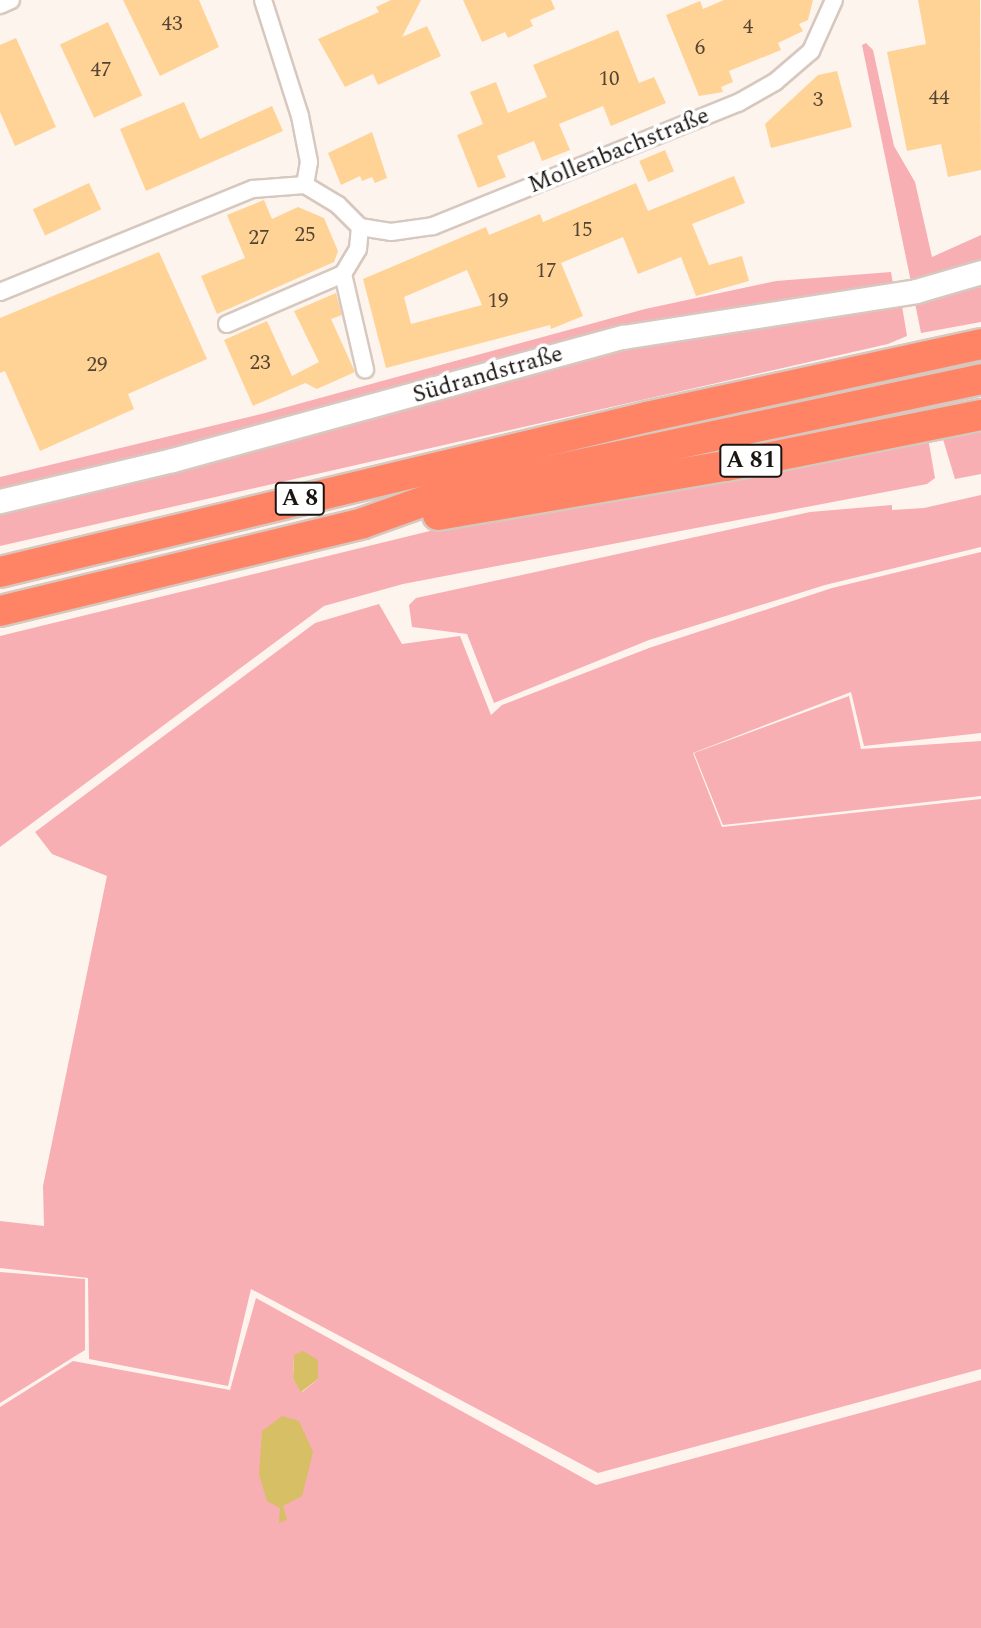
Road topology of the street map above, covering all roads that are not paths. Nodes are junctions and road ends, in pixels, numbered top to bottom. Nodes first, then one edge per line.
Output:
1 (11, 0) edge
2 (263, 0) edge
3 (834, 0) edge
4 (0, 5) edge
5 (305, 185) junction
6 (360, 228) junction
7 (981, 272) edge
8 (343, 274) junction
9 (0, 292) edge
10 (227, 324) dead end
11 (981, 344) edge
12 (365, 369) dead end
13 (981, 379) edge
14 (981, 415) edge
15 (0, 500) edge
16 (363, 523) junction
17 (0, 572) edge
18 (0, 611) edge

1 - 4 street
2 - 5 street
3 - 6 street, Mollenbachstraße
5 - 6 street
5 - 9 street
6 - 8 street
7 - 15 main road, Südrandstraße
8 - 10 street
8 - 12 street
11 - 17 highway, A 8
13 - 16 highway, A 8
14 - 16 highway, A 81
16 - 18 highway, A 8

